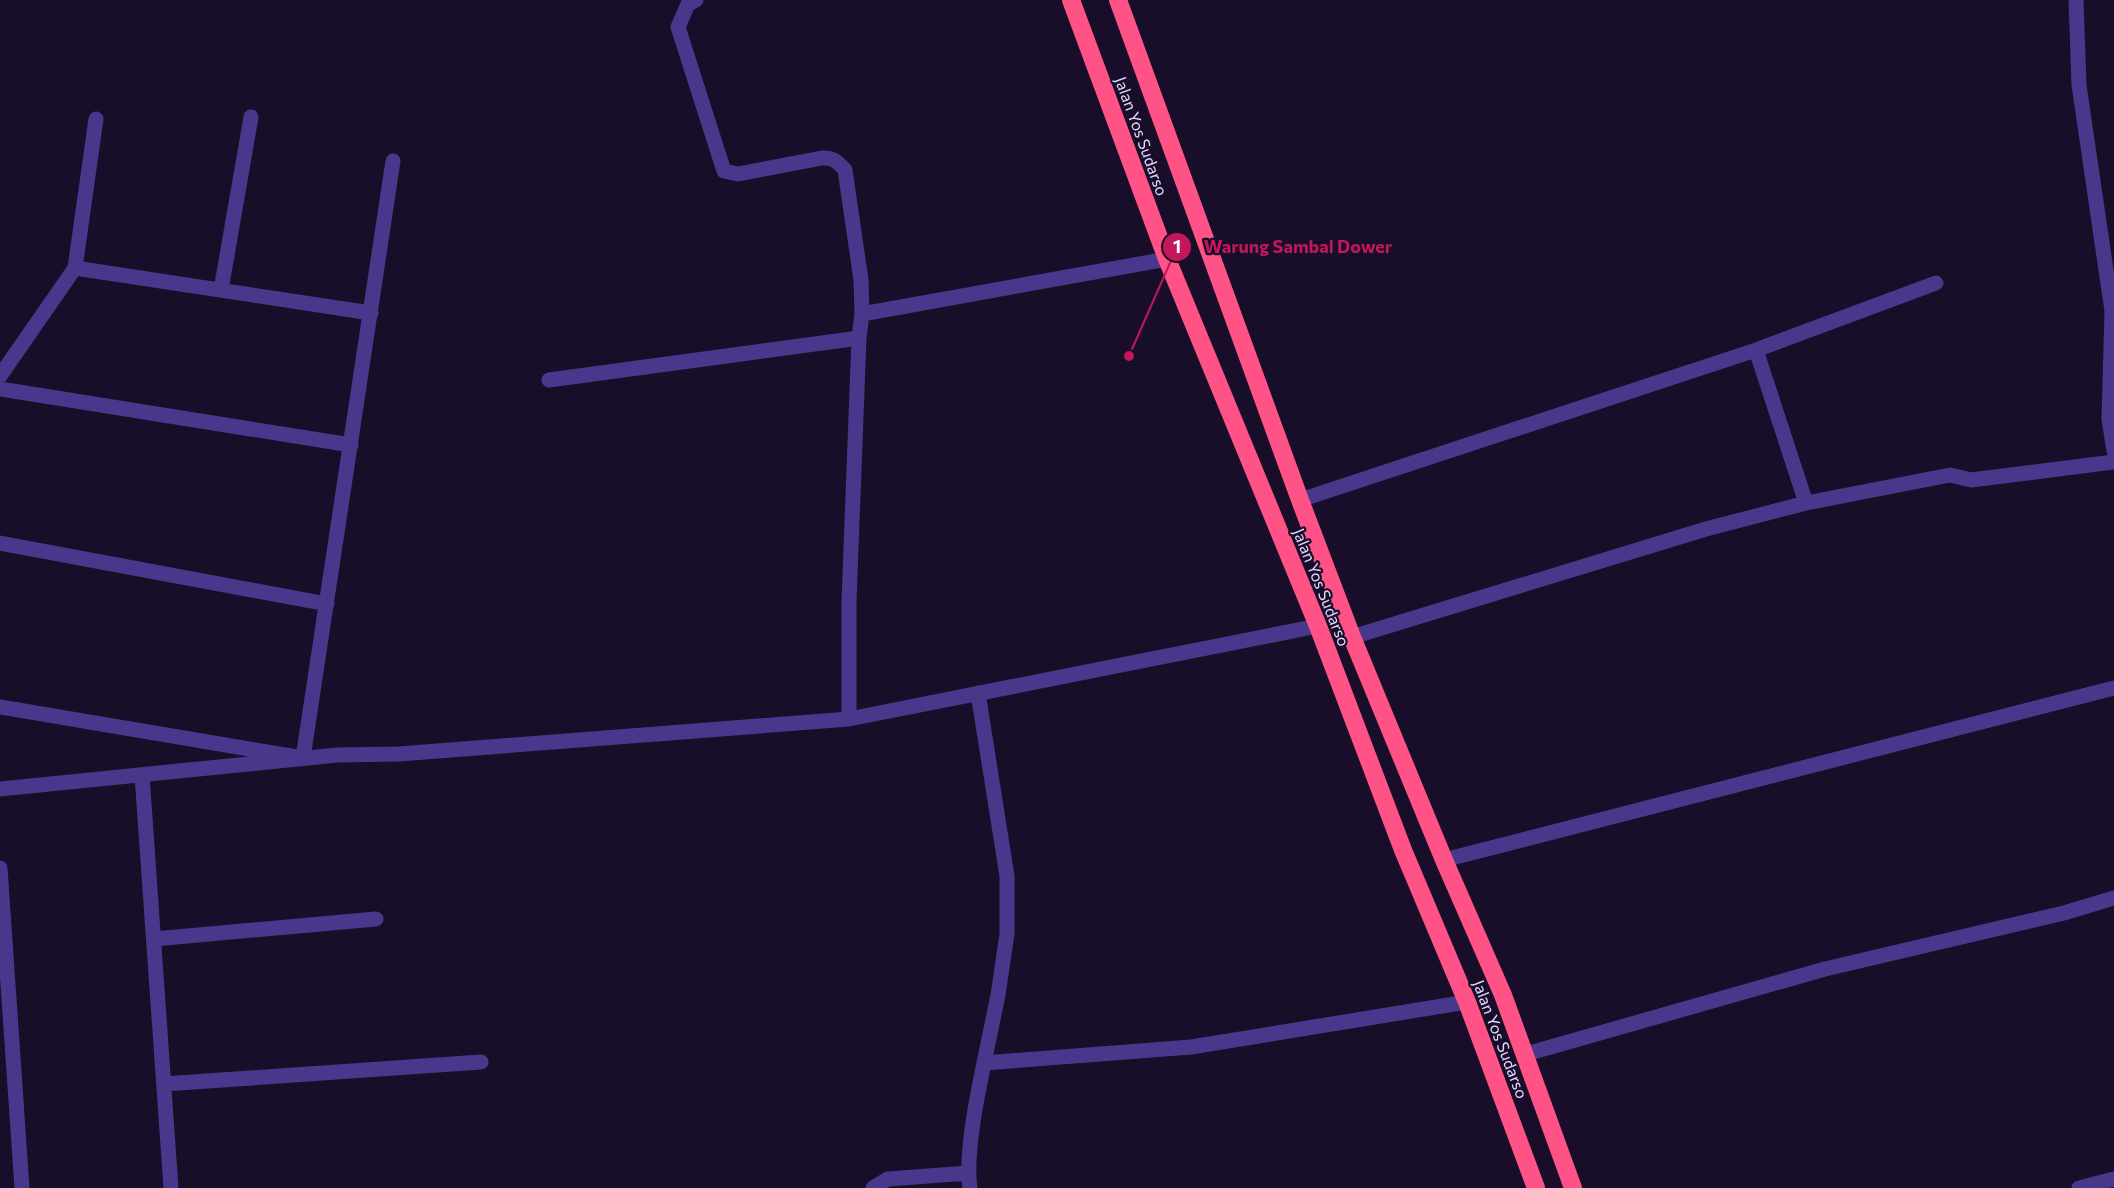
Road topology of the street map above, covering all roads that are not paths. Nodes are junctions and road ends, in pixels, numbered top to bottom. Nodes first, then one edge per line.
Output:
1 (696, 0) edge
2 (1071, 0) edge
3 (1118, 0) edge
4 (2076, 0) edge
5 (251, 117) dead end
6 (96, 119) dead end
7 (393, 161) dead end
8 (1167, 259) junction
9 (75, 268) junction
10 (1936, 283) dead end
11 (221, 291) junction
12 (2113, 311) edge
13 (371, 313) junction
14 (862, 314) junction
15 (859, 338) junction
16 (1756, 350) junction
17 (0, 376) edge
18 (549, 380) dead end
19 (0, 389) edge
20 (351, 445) junction
21 (2114, 452) edge
22 (2114, 462) edge
23 (1300, 500) junction
24 (1806, 503) junction
25 (0, 543) edge
26 (327, 604) junction
27 (1318, 626) junction
28 (1352, 637) junction
29 (2114, 688) edge
30 (978, 693) junction
31 (0, 707) edge
32 (849, 719) junction
33 (303, 758) junction
34 (142, 775) junction
35 (0, 789) edge
36 (1444, 860) junction
37 (0, 868) edge
38 (2114, 898) edge
39 (376, 919) dead end
40 (154, 939) junction
41 (1467, 1002) junction
42 (1526, 1054) junction
43 (481, 1062) dead end
44 (984, 1063) junction
45 (164, 1084) junction
46 (2114, 1179) edge
47 (969, 1181) edge
48 (22, 1188) edge
49 (171, 1188) edge
50 (873, 1188) edge
51 (1536, 1188) edge
52 (1573, 1188) edge
53 (2079, 1188) edge

1 - 14 street
2 - 8 highway, Jalan Yos Sudarso
3 - 23 highway, Jalan Yos Sudarso
4 - 12 street
5 - 11 street
6 - 9 street
7 - 13 street
8 - 14 street
8 - 27 highway, Jalan Yos Sudarso
9 - 11 street
9 - 17 street
10 - 16 street
11 - 13 street
12 - 21 street
13 - 20 street
14 - 15 street
15 - 18 street
15 - 32 street
16 - 23 street
16 - 24 street
19 - 20 street
20 - 26 street
22 - 24 street
23 - 28 highway, Jalan Yos Sudarso
24 - 28 street
25 - 26 street
26 - 33 street
27 - 30 street
27 - 41 highway, Jalan Yos Sudarso
28 - 36 highway, Jalan Yos Sudarso
29 - 36 street
30 - 32 street
30 - 44 street
31 - 33 street
32 - 33 street
33 - 34 street
34 - 35 street
34 - 40 street
36 - 42 highway, Jalan Yos Sudarso
37 - 48 street
38 - 42 street
39 - 40 street
40 - 45 street
41 - 44 street
41 - 51 highway, Jalan Yos Sudarso
42 - 52 highway, Jalan Yos Sudarso
43 - 45 street
44 - 47 street
45 - 49 street
46 - 53 street
47 - 50 street

